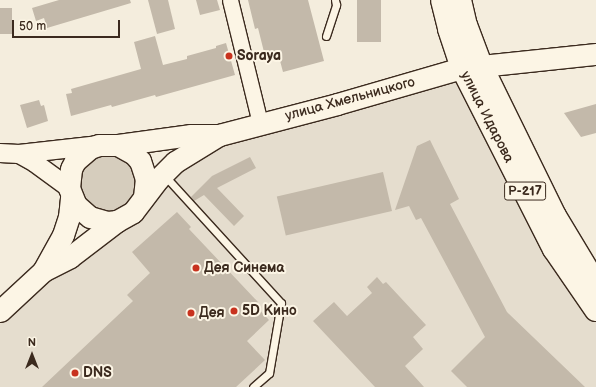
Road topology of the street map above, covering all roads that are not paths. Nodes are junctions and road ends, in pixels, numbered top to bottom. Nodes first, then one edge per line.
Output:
1 (230, 0) edge
2 (336, 0) edge
3 (442, 0) edge
4 (460, 0) edge
5 (326, 36) dead end
6 (596, 54) edge
7 (471, 66) junction
8 (260, 123) junction
9 (219, 135) junction
10 (108, 145) junction
11 (0, 153) edge
12 (19, 154) junction
13 (163, 174) junction
14 (70, 193) junction
15 (144, 197) junction
16 (117, 221) junction
17 (43, 271) junction
18 (596, 284) edge
19 (596, 310) edge
20 (0, 311) edge
21 (253, 387) edge

1 - 8 street
2 - 5 lane
3 - 7 main road, улица Идарова / Р-217
4 - 7 main road, улица Идарова / Р-217
6 - 7 main road, улица Хмельницкого
7 - 8 main road, улица Хмельницкого
7 - 18 main road, улица Идарова / Р-217
7 - 19 main road, улица Идарова / Р-217
8 - 9 main road, улица Хмельницкого
9 - 10 main road
9 - 13 main road
10 - 12 street
10 - 14 main road
10 - 15 main road
11 - 12 street
12 - 14 street
13 - 15 main road
13 - 21 lane
14 - 16 main road
14 - 17 main road
15 - 16 main road
16 - 17 main road
17 - 20 main road

